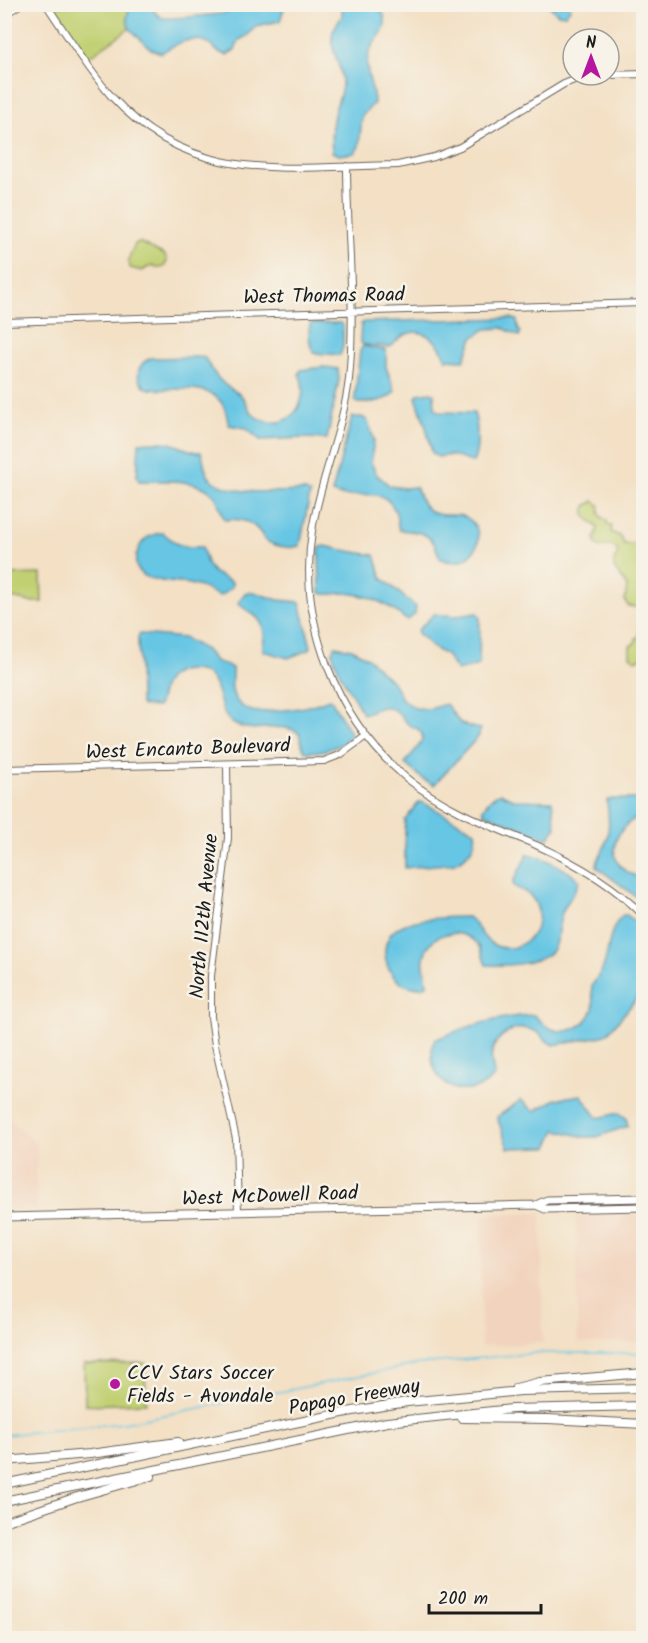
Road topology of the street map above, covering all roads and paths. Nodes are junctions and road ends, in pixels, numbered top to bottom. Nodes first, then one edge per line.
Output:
1 (21, 4) edge
2 (46, 4) edge
3 (4, 15) edge
4 (644, 74) edge
5 (621, 75) edge
6 (561, 86) edge
7 (347, 165) junction
8 (644, 303) edge
9 (351, 311) junction
10 (4, 322) edge
11 (366, 736) junction
12 (226, 764) junction
13 (4, 769) edge
14 (644, 916) edge
15 (644, 1198) edge
16 (536, 1205) junction
17 (644, 1207) edge
18 (238, 1212) junction
19 (5, 1217) edge
20 (644, 1373) edge
21 (644, 1388) edge
22 (497, 1393) junction
23 (644, 1406) edge
24 (432, 1416) junction
25 (644, 1424) edge
26 (241, 1434) junction
27 (4, 1461) edge
28 (188, 1463) junction
29 (4, 1484) edge
30 (4, 1501) edge
31 (4, 1522) edge

1 - 3 street
2 - 7 street
4 - 5 street
6 - 7 street
7 - 9 street
8 - 9 street, West Thomas Road
9 - 10 street, West Thomas Road
9 - 11 street
11 - 12 street, West Encanto Boulevard
11 - 14 street
12 - 13 street, West Encanto Boulevard
12 - 18 street, North 112th Avenue
15 - 16 main road, West McDowell Road
16 - 17 main road, West McDowell Road
16 - 18 main road, West McDowell Road
18 - 19 main road, West McDowell Road
20 - 22 highway
21 - 22 highway, Papago Freeway
22 - 26 highway, Papago Freeway
23 - 24 highway, Papago Freeway
24 - 25 highway
24 - 28 highway, Papago Freeway
26 - 27 highway
26 - 29 highway, Papago Freeway
28 - 30 highway, Papago Freeway
28 - 31 highway

